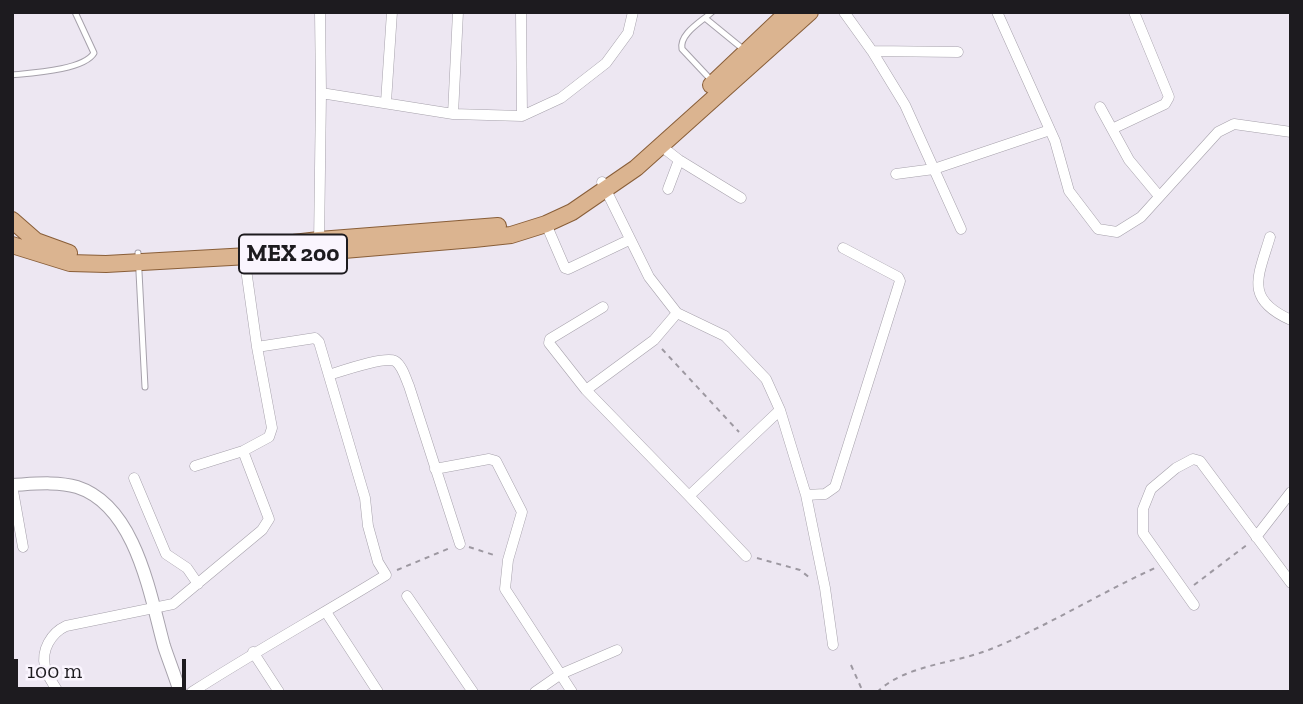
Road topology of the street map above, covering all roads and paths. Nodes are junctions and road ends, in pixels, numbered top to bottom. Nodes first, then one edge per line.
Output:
1 (75, 12) edge
2 (320, 12) edge
3 (391, 12) edge
4 (457, 12) edge
5 (521, 12) edge
6 (634, 12) edge
7 (712, 12) edge
8 (844, 12) edge
9 (997, 12) edge
10 (1134, 12) edge
11 (808, 13) edge
12 (785, 17) edge
13 (705, 18) junction
14 (872, 51) junction
15 (958, 52) dead end
16 (752, 55) junction
17 (12, 75) edge
18 (718, 86) junction
19 (321, 93) junction
20 (386, 103) junction
21 (1100, 107) dead end
22 (453, 114) junction
23 (522, 116) junction
24 (1112, 129) junction
25 (1050, 130) junction
26 (1291, 132) edge
27 (661, 146) junction
28 (678, 160) junction
29 (934, 170) junction
30 (895, 174) dead end
31 (605, 186) junction
32 (668, 189) dead end
33 (1159, 196) junction
34 (741, 198) dead end
35 (12, 220) edge
36 (546, 225) junction
37 (961, 229) dead end
38 (1270, 237) dead end
39 (629, 240) junction
40 (12, 245) edge
41 (319, 246) junction
42 (843, 248) dead end
43 (244, 256) junction
44 (138, 258) junction
45 (603, 307) dead end
46 (677, 313) junction
47 (1291, 320) edge
48 (654, 340) junction
49 (257, 347) junction
50 (329, 375) junction
51 (145, 387) dead end
52 (586, 390) junction
53 (780, 410) junction
54 (746, 440) junction
55 (243, 450) junction
56 (195, 466) dead end
57 (435, 469) junction
58 (134, 478) dead end
59 (12, 485) edge
60 (1291, 492) edge
61 (806, 495) junction
62 (689, 496) junction
63 (1256, 537) junction
64 (460, 544) junction
65 (23, 547) dead end
66 (746, 556) joint
67 (508, 560) junction
68 (1164, 565) junction
69 (386, 575) junction
70 (1291, 583) edge
71 (198, 584) junction
72 (825, 588) junction
73 (1185, 592) junction
74 (407, 596) dead end
75 (1195, 605) dead end
76 (155, 610) junction
77 (326, 612) junction
78 (833, 645) dead end
79 (617, 650) dead end
80 (253, 652) junction
81 (852, 665) dead end
82 (561, 674) junction
83 (58, 692) edge
84 (180, 692) edge
85 (192, 692) edge
86 (279, 692) edge
87 (378, 692) edge
88 (473, 692) edge
89 (535, 692) edge
90 (572, 692) edge
91 (863, 692) edge
92 (877, 692) edge

1 - 17 lane
2 - 19 street
3 - 20 street
4 - 22 street
5 - 23 street
6 - 23 street
7 - 13 lane
8 - 14 street
9 - 25 street
10 - 24 street
11 - 12 main road, MEX 200
12 - 16 main road, MEX 200
13 - 16 lane
13 - 18 lane
14 - 15 street
14 - 29 street
16 - 18 main road, MEX 200
18 - 27 main road, MEX 200
18 - 31 main road, MEX 200
19 - 20 street
19 - 41 street
20 - 22 street
21 - 24 street
22 - 23 street
24 - 33 street
25 - 29 street
25 - 33 street
26 - 33 street
27 - 28 street
27 - 31 main road, MEX 200
28 - 32 street
28 - 34 street
29 - 30 street
29 - 37 street
31 - 36 main road, MEX 200
31 - 39 street
31 - 41 main road, MEX 200
35 - 44 main road, MEX 200
36 - 39 street
36 - 41 main road, MEX 200
38 - 47 street
39 - 46 street
40 - 44 main road, MEX 200
41 - 43 main road, MEX 200
41 - 44 main road, MEX 200
42 - 61 street
43 - 44 main road, MEX 200
43 - 49 street
44 - 51 lane
45 - 52 street
46 - 48 street
46 - 53 street
48 - 52 street
48 - 54 path
49 - 50 street
49 - 55 street
50 - 57 street
50 - 69 street
52 - 62 street
53 - 54 street
53 - 61 street
54 - 62 street
55 - 56 street
55 - 71 street
57 - 64 street
57 - 67 street
58 - 71 street
59 - 65 street
59 - 76 street
60 - 63 street
61 - 72 street
62 - 66 street
63 - 68 street
63 - 70 street
63 - 73 path
64 - 67 path
64 - 69 path
66 - 72 path
67 - 82 street
68 - 73 street
68 - 92 path
69 - 77 street
71 - 76 street
72 - 78 street
73 - 75 street
74 - 88 street
76 - 83 street
76 - 84 street
77 - 80 street
77 - 87 street
79 - 82 street
80 - 85 street
80 - 86 street
81 - 91 path
82 - 89 street
82 - 90 street

